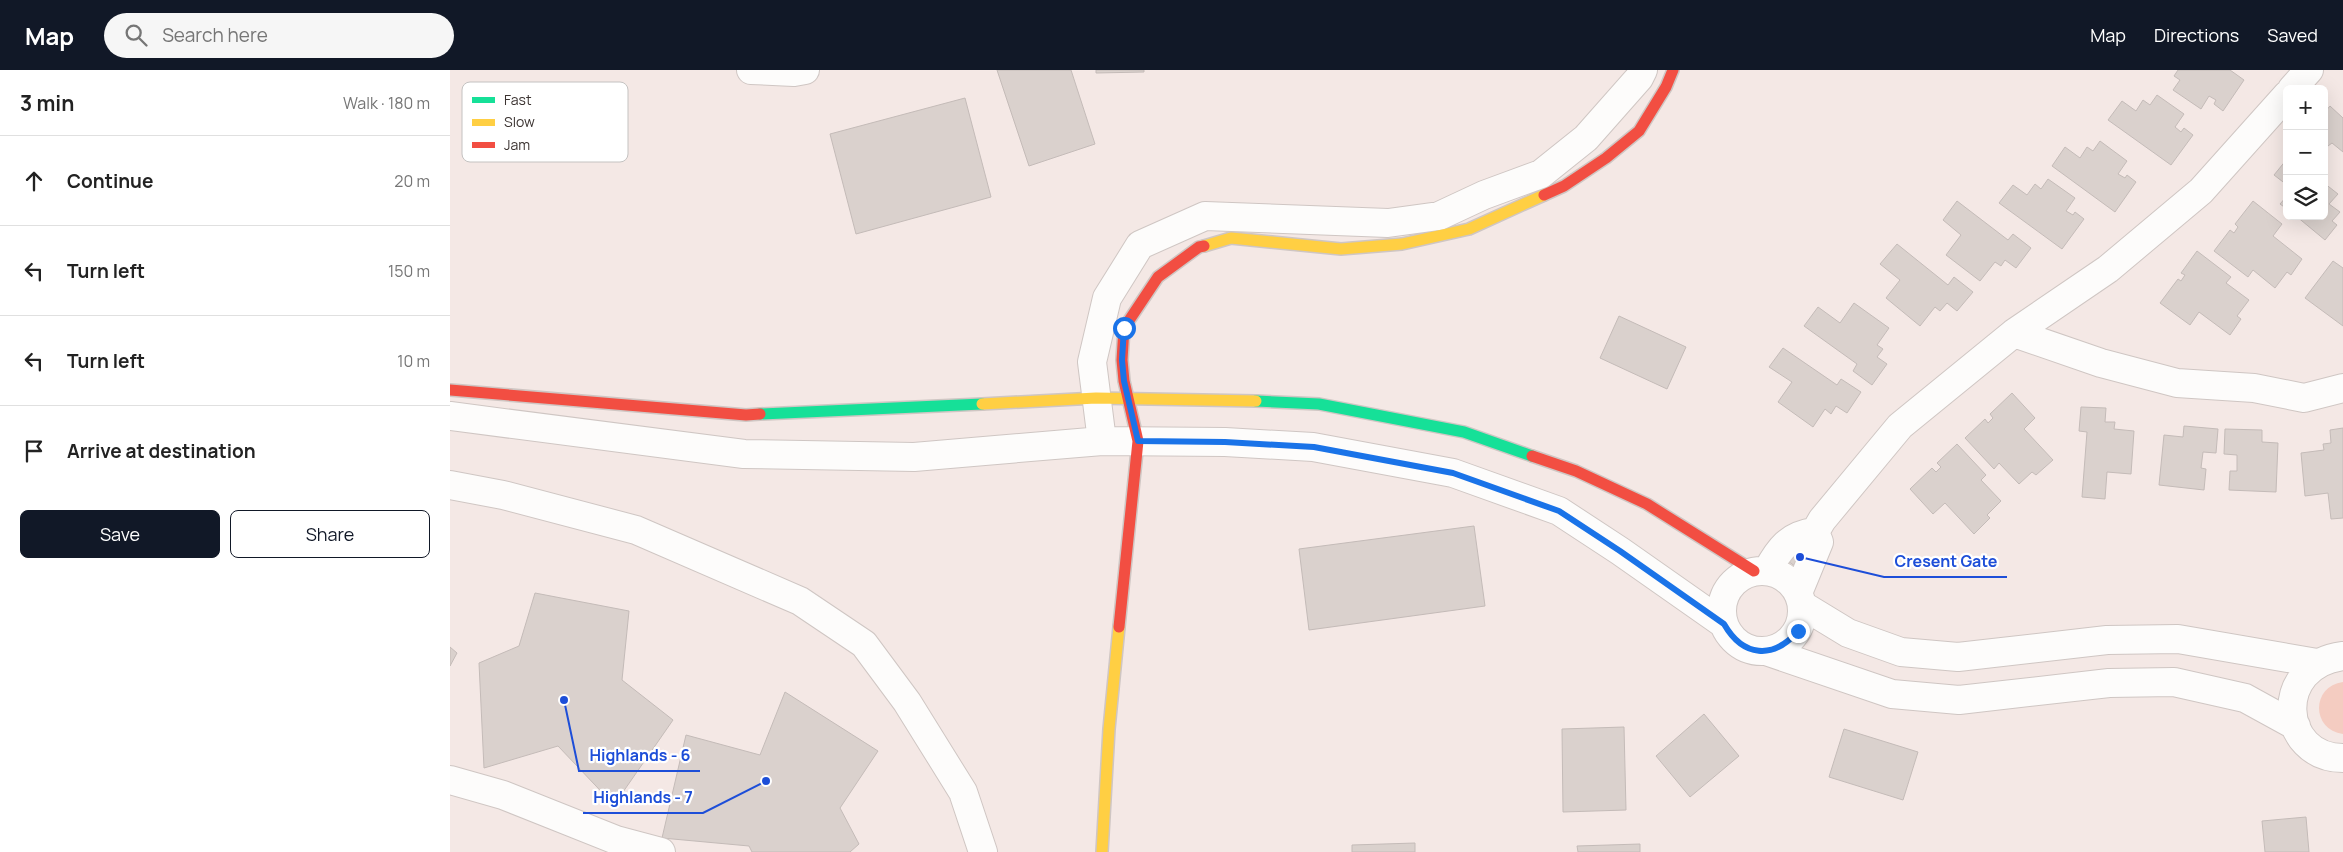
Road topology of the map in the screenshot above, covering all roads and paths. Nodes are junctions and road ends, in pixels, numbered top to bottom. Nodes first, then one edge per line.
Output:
1 (750, 70) edge
2 (805, 70) edge
3 (1643, 70) edge
4 (1673, 70) edge
5 (2309, 70) edge
6 (2296, 85) edge
7 (2283, 99) edge
8 (2014, 333) junction
9 (2343, 388) edge
10 (450, 390) edge
11 (1096, 398) junction
12 (1128, 398) junction
13 (450, 416) edge
14 (1102, 441) junction
15 (1138, 441) junction
16 (450, 485) edge
17 (1815, 532) junction
18 (1760, 571) junction
19 (1800, 599) junction
20 (1724, 624) junction
21 (1766, 651) junction
22 (2343, 656) edge
23 (2317, 663) junction
24 (2296, 726) junction
25 (2337, 764) edge
26 (450, 780) edge
27 (661, 852) edge
28 (983, 852) edge
29 (1102, 852) edge

1 - 2 street
3 - 11 street
4 - 12 street
5 - 6 street
7 - 8 street
8 - 9 street
8 - 17 street
10 - 11 street
11 - 12 street
11 - 14 street
12 - 15 street
12 - 18 street
13 - 14 street
14 - 15 street
15 - 20 street
15 - 29 street
16 - 28 street
17 - 18 street
17 - 19 street
18 - 19 street
18 - 20 street
19 - 21 street
19 - 23 street
20 - 21 street
21 - 24 street
22 - 23 street
23 - 24 street
24 - 25 street
26 - 27 street

